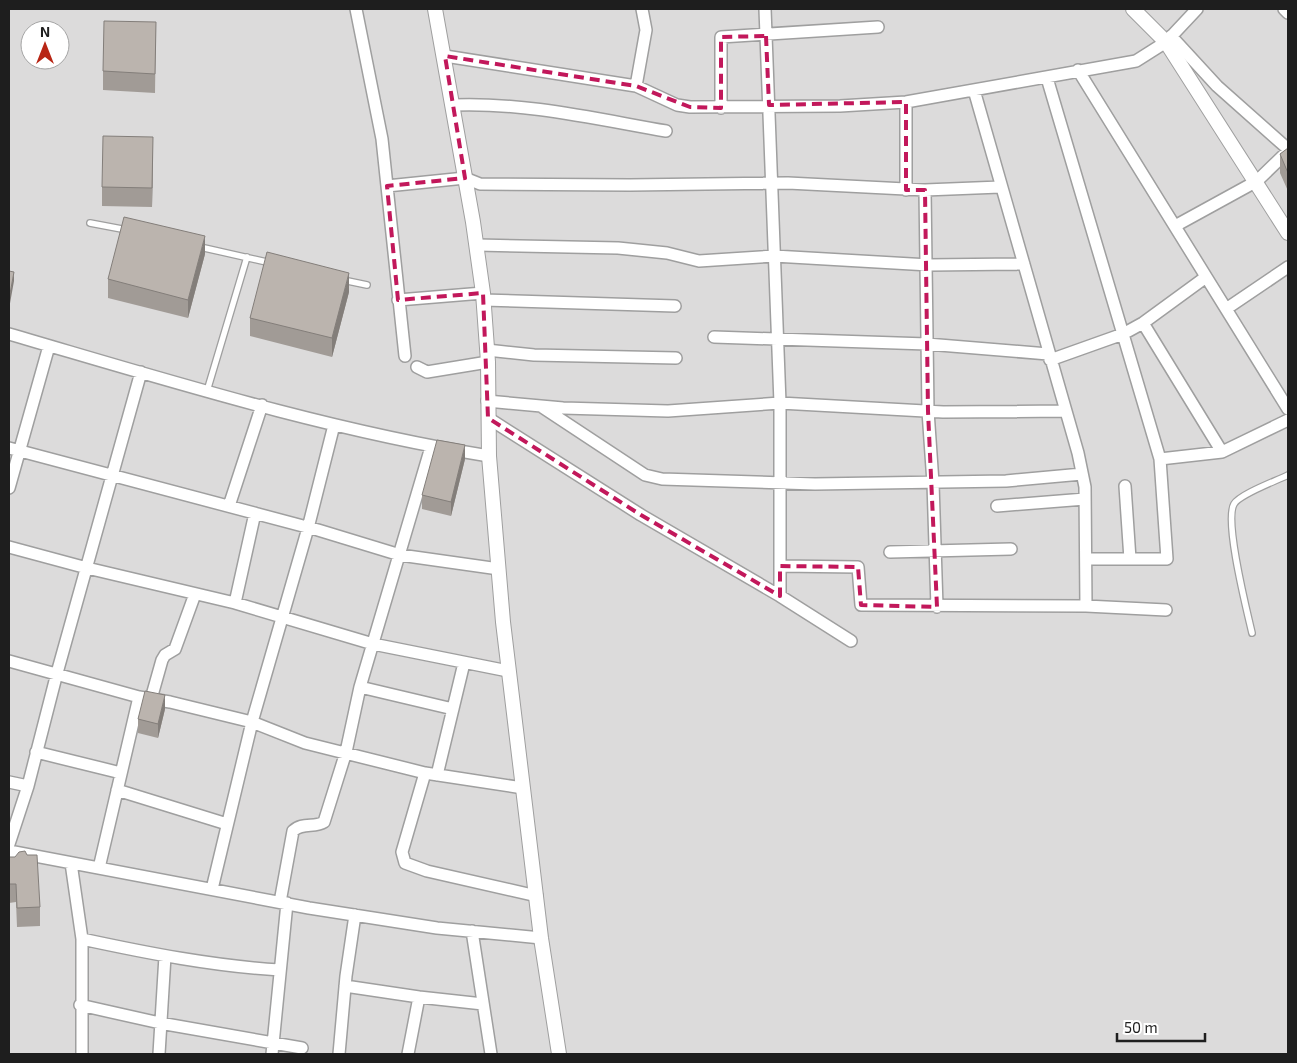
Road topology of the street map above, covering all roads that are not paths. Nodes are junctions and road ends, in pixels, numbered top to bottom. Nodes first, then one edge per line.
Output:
1 (356, 9) edge
2 (435, 9) edge
3 (642, 9) edge
4 (765, 9) edge
5 (1133, 9) edge
6 (1197, 9) edge
7 (1284, 9) edge
8 (1288, 13) edge
9 (878, 27) dead end
10 (766, 36) junction
11 (1169, 39) junction
12 (445, 56) junction
13 (1078, 70) junction
14 (1047, 78) junction
15 (636, 86) junction
16 (974, 90) junction
17 (906, 102) junction
18 (454, 105) junction
19 (769, 105) junction
20 (721, 108) junction
21 (666, 131) dead end
22 (1288, 150) edge
23 (465, 178) junction
24 (1257, 181) junction
25 (771, 183) junction
26 (387, 186) junction
27 (1000, 187) junction
28 (906, 190) junction
29 (925, 190) junction
30 (90, 222) dead end
31 (1175, 226) junction
32 (131, 231) edge
33 (1288, 233) edge
34 (191, 245) edge
35 (477, 245) junction
36 (774, 256) junction
37 (247, 257) junction
38 (1024, 264) junction
39 (926, 265) junction
40 (282, 266) edge
41 (1288, 267) edge
42 (1206, 277) junction
43 (334, 279) edge
44 (367, 285) dead end
45 (483, 297) junction
46 (398, 300) junction
47 (675, 306) dead end
48 (1226, 309) junction
49 (1142, 323) junction
50 (9, 334) edge
51 (1123, 334) junction
52 (714, 337) dead end
53 (778, 340) junction
54 (927, 344) junction
55 (49, 346) junction
56 (405, 356) dead end
57 (487, 356) junction
58 (1049, 357) junction
59 (676, 358) dead end
60 (417, 367) dead end
61 (141, 372) junction
62 (207, 391) junction
63 (487, 402) junction
64 (780, 403) junction
65 (262, 405) junction
66 (540, 406) junction
67 (1065, 410) junction
68 (1288, 410) edge
69 (928, 411) junction
70 (488, 418) junction
71 (1288, 420) edge
72 (334, 425) junction
73 (431, 447) junction
74 (14, 449) edge
75 (1222, 452) junction
76 (489, 456) junction
77 (1160, 459) junction
78 (114, 474) junction
79 (1082, 474) junction
80 (1288, 475) edge
81 (933, 483) junction
82 (780, 484) junction
83 (1125, 486) dead end
84 (9, 488) edge
85 (1085, 499) junction
86 (229, 506) junction
87 (998, 506) dead end
88 (255, 513) junction
89 (308, 528) junction
90 (9, 547) edge
91 (1011, 549) dead end
92 (936, 551) junction
93 (890, 552) dead end
94 (400, 555) junction
95 (1086, 559) junction
96 (1130, 559) junction
97 (780, 566) junction
98 (87, 568) junction
99 (498, 569) junction
100 (195, 594) junction
101 (780, 596) junction
102 (235, 603) junction
103 (1086, 606) junction
104 (937, 607) junction
105 (1166, 610) dead end
106 (282, 619) junction
107 (1252, 633) dead end
108 (852, 641) dead end
109 (373, 644) junction
110 (9, 661) edge
111 (464, 663) junction
112 (508, 671) junction
113 (57, 673) junction
114 (360, 687) junction
115 (139, 697) junction
116 (151, 699) junction
117 (453, 709) junction
118 (252, 722) junction
119 (36, 752) junction
120 (346, 752) junction
121 (121, 773) junction
122 (425, 773) junction
123 (437, 775) junction
124 (9, 782) edge
125 (28, 786) junction
126 (523, 788) junction
127 (117, 790) junction
128 (228, 824) junction
129 (9, 844) edge
130 (9, 851) edge
131 (71, 863) junction
132 (99, 868) junction
133 (212, 889) junction
134 (537, 896) junction
135 (284, 902) junction
136 (356, 915) junction
137 (472, 931) junction
138 (541, 938) junction
139 (82, 939) junction
140 (165, 956) junction
141 (280, 970) junction
142 (345, 986) junction
143 (420, 997) junction
144 (482, 1004) junction
145 (80, 1005) junction
146 (160, 1023) junction
147 (302, 1048) dead end
148 (272, 1049) edge
149 (82, 1054) edge
150 (158, 1054) edge
151 (339, 1054) edge
152 (411, 1054) edge
153 (491, 1054) edge
154 (559, 1054) edge

1 - 26 street
2 - 12 street
3 - 15 street
4 - 10 street
5 - 11 street
6 - 11 street
7 - 8 street
9 - 10 street
10 - 19 street
10 - 20 street
11 - 13 street
11 - 22 street
11 - 24 street
12 - 15 street
12 - 18 street
13 - 14 street
13 - 31 street
14 - 16 street
14 - 51 street
15 - 20 street
16 - 17 street
16 - 27 street
17 - 19 street
17 - 28 street
18 - 21 street
18 - 23 street
19 - 20 street
19 - 25 street
22 - 24 street
23 - 25 street
23 - 26 street
23 - 35 street
24 - 31 street
24 - 33 street
25 - 28 street
25 - 36 street
26 - 46 street
27 - 29 street
27 - 38 street
28 - 29 street
29 - 39 street
30 - 32 lane
31 - 42 street
34 - 37 lane
35 - 36 street
35 - 45 street
36 - 39 street
36 - 53 street
37 - 40 lane
37 - 62 lane
38 - 39 street
38 - 58 street
39 - 54 street
41 - 48 street
42 - 48 street
42 - 49 street
43 - 44 lane
45 - 46 street
45 - 47 street
45 - 57 street
46 - 56 street
48 - 68 street
49 - 51 street
49 - 75 street
50 - 55 street
51 - 58 street
51 - 77 street
52 - 53 street
53 - 54 street
53 - 64 street
54 - 58 street
54 - 69 street
55 - 61 street
55 - 74 street
57 - 59 street
57 - 60 street
57 - 63 street
58 - 67 street
61 - 62 street
61 - 78 street
62 - 65 street
63 - 66 street
63 - 70 street
64 - 66 street
64 - 69 street
64 - 82 street
65 - 72 street
65 - 86 street
66 - 82 street
67 - 69 street
67 - 79 street
69 - 81 street
70 - 76 street
70 - 101 street
71 - 75 street
72 - 73 street
72 - 89 street
73 - 76 street
73 - 94 street
74 - 78 street
74 - 84 street
75 - 77 street
76 - 99 street
77 - 96 street
78 - 86 street
78 - 98 street
79 - 81 street
79 - 85 street
80 - 107 lane
81 - 82 street
81 - 92 street
82 - 97 street
83 - 96 street
85 - 87 street
85 - 95 street
86 - 88 street
88 - 89 street
88 - 102 street
89 - 94 street
89 - 106 street
90 - 98 street
91 - 92 street
92 - 93 street
92 - 104 street
94 - 99 street
94 - 109 street
95 - 96 street
95 - 103 street
97 - 101 street
97 - 104 street
98 - 100 street
98 - 113 street
99 - 112 street
100 - 102 street
100 - 116 street
101 - 108 street
102 - 106 street
103 - 104 street
103 - 105 street
106 - 109 street
106 - 118 street
109 - 111 street
109 - 114 street
110 - 113 street
111 - 112 street
111 - 117 street
112 - 126 street
113 - 115 street
113 - 119 street
114 - 117 street
114 - 120 street
115 - 116 street
115 - 121 street
116 - 118 street
117 - 123 street
118 - 120 street
118 - 128 street
119 - 121 street
119 - 125 street
120 - 122 street
120 - 135 street
121 - 127 street
122 - 123 street
122 - 134 street
123 - 126 street
124 - 125 street
125 - 129 street
126 - 134 street
127 - 128 street
127 - 132 street
128 - 133 street
130 - 131 street
131 - 132 street
131 - 139 street
132 - 133 street
133 - 135 street
134 - 138 street
135 - 136 street
135 - 141 street
136 - 137 street
136 - 142 street
137 - 138 street
137 - 144 street
138 - 154 street
139 - 140 street
139 - 145 street
140 - 141 street
140 - 146 street
141 - 148 street
142 - 143 street
142 - 151 street
143 - 144 street
143 - 152 street
144 - 153 street
145 - 146 street
145 - 149 street
146 - 148 street
146 - 150 street
147 - 148 street

